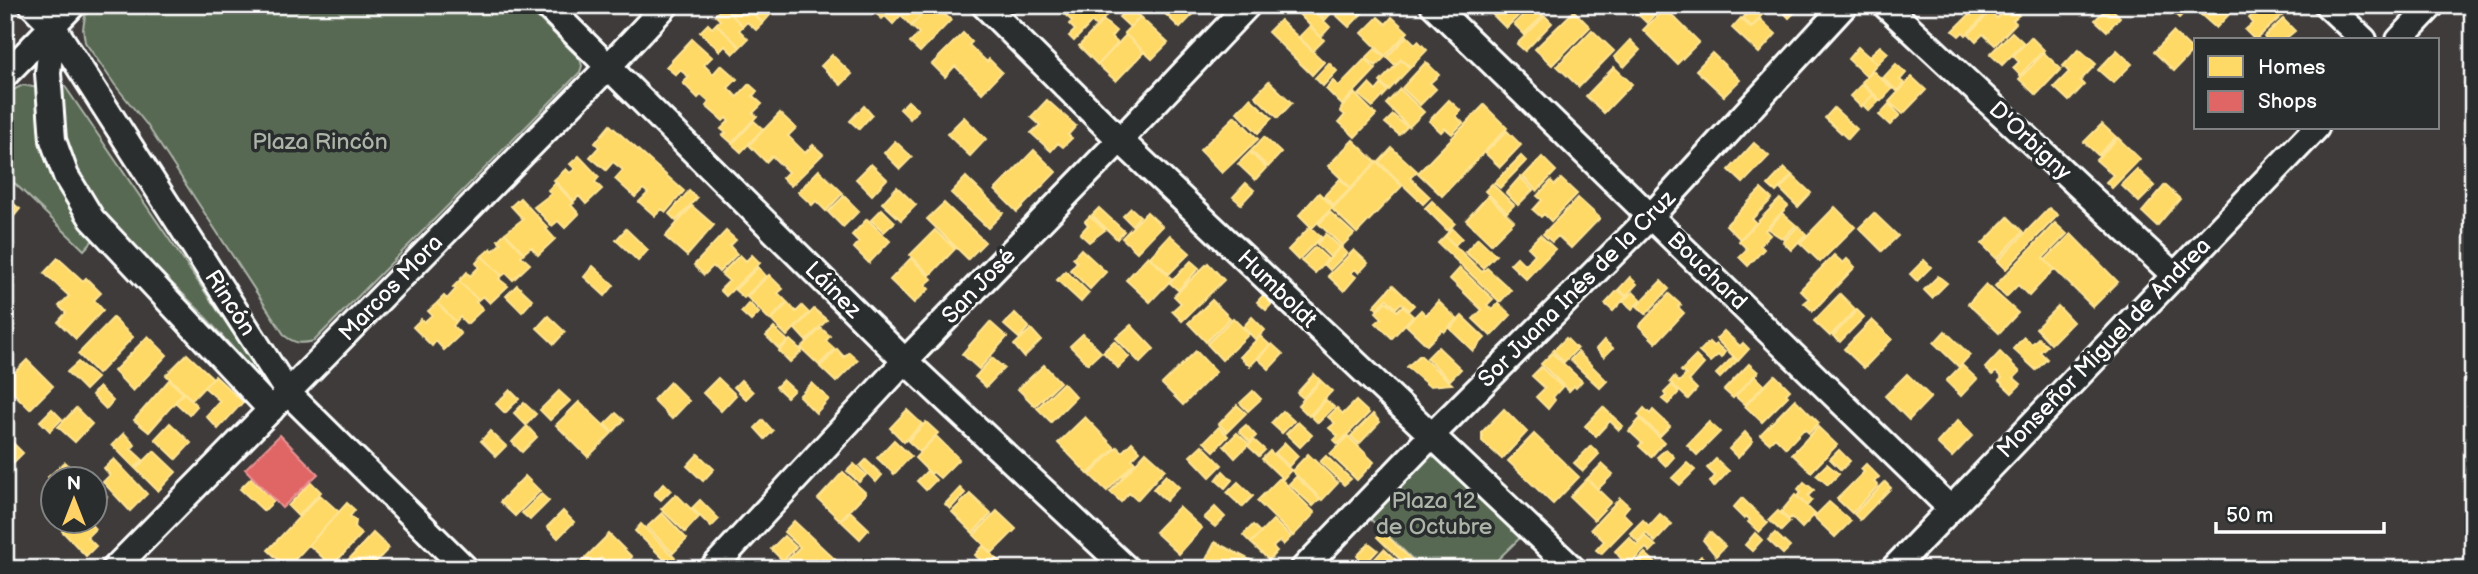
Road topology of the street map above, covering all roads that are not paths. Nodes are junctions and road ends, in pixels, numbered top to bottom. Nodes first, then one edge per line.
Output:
1 (32, 5) edge
2 (73, 5) edge
3 (546, 5) edge
4 (666, 5) edge
5 (984, 5) edge
6 (1248, 5) edge
7 (1433, 5) edge
8 (1845, 5) edge
9 (1885, 5) edge
10 (2327, 5) edge
11 (2432, 5) edge
12 (53, 26) junction
13 (2362, 38) edge
14 (2401, 38) edge
15 (609, 66) junction
16 (5, 75) edge
17 (2314, 130) edge
18 (1120, 140) junction
19 (1651, 216) junction
20 (2175, 276) junction
21 (905, 361) junction
22 (279, 402) junction
23 (1432, 436) junction
24 (1950, 508) junction
25 (114, 569) edge
26 (466, 569) edge
27 (712, 569) edge
28 (1127, 569) edge
29 (1303, 569) edge
30 (1573, 569) edge
31 (1892, 569) edge

1 - 12 street, Rincón
2 - 12 street
3 - 15 street, Láinez
4 - 15 street, Marcos Mora
5 - 18 street, Humboldt
6 - 18 street, San José
7 - 19 street, Bouchard
8 - 19 street, Sor Juana Inés de la Cruz
9 - 20 street, D'Orbigny
10 - 13 street
11 - 14 street
12 - 16 street
12 - 22 street, Rincón
12 - 22 street
15 - 21 street, Láinez
15 - 22 street, Marcos Mora
17 - 20 street, Monseñor Miguel de Andrea
18 - 21 street, San José
18 - 23 street, Humboldt
19 - 23 street, Sor Juana Inés de la Cruz
19 - 24 street, Bouchard
20 - 24 street, Monseñor Miguel de Andrea
21 - 27 street, San José
21 - 28 street, Láinez
22 - 25 street, Marcos Mora
22 - 26 street, Rincón
23 - 29 street, Sor Juana Inés de la Cruz
23 - 30 street, Humboldt
24 - 31 street, Monseñor Miguel de Andrea

